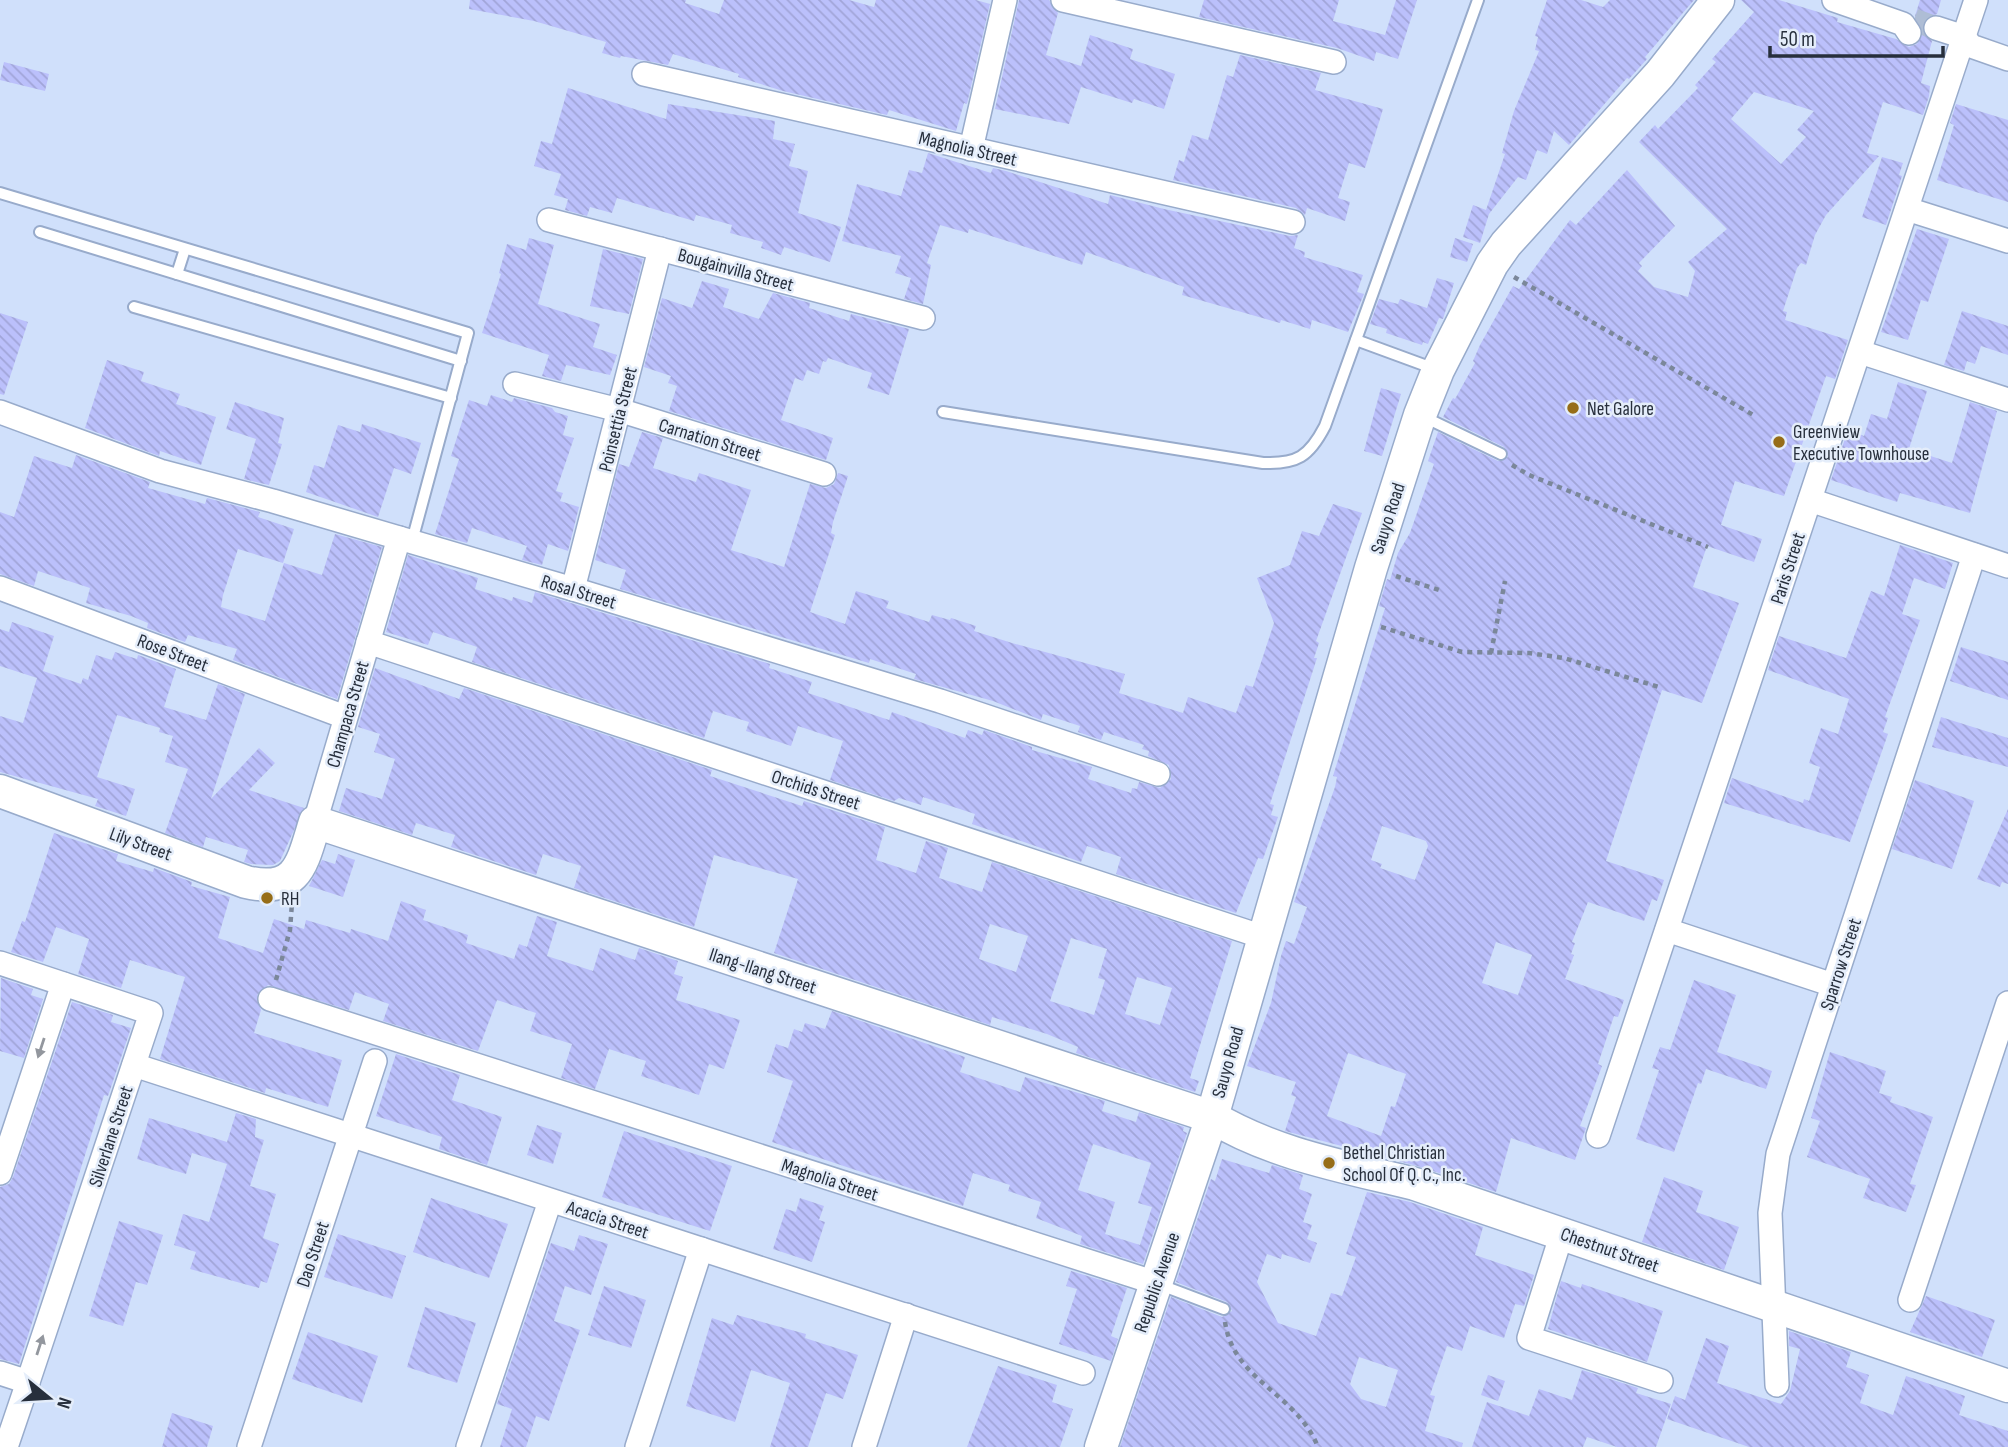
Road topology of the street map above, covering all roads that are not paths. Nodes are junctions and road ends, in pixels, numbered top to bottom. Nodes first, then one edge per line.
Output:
1 (1005, 0) edge
2 (1063, 0) edge
3 (1478, 0) edge
4 (1718, 0) edge
5 (1834, 0) edge
6 (1976, 0) edge
7 (1909, 26) tunnel mouth
8 (1934, 34) tunnel mouth
9 (1965, 44) junction
10 (2008, 59) edge
11 (1334, 62) dead end
12 (644, 74) dead end
13 (971, 149) junction
14 (0, 193) edge
15 (1907, 209) junction
16 (549, 220) dead end
17 (1293, 222) dead end
18 (40, 232) dead end
19 (2008, 241) edge
20 (185, 249) junction
21 (660, 249) junction
22 (177, 274) junction
23 (134, 307) dead end
24 (923, 318) dead end
25 (1356, 341) junction
26 (1860, 352) junction
27 (461, 361) junction
28 (1438, 370) junction
29 (515, 384) dead end
30 (451, 398) junction
31 (2008, 400) edge
32 (619, 410) junction
33 (0, 412) edge
34 (943, 412) dead end
35 (1420, 415) junction
36 (1501, 454) road end
37 (824, 474) dead end
38 (1810, 500) junction
39 (405, 540) junction
40 (1974, 555) junction
41 (2008, 566) edge
42 (0, 588) edge
43 (573, 589) junction
44 (368, 642) junction
45 (345, 717) junction
46 (1158, 774) dead end
47 (0, 791) edge
48 (314, 822) junction
49 (284, 884) joint
50 (1667, 930) junction
51 (1263, 937) junction
52 (0, 963) edge
53 (63, 984) junction
54 (1833, 985) junction
55 (270, 999) road end
56 (2008, 1003) edge
57 (375, 1061) dead end
58 (134, 1065) junction
59 (1212, 1117) junction
60 (351, 1134) junction
61 (1598, 1136) dead end
62 (0, 1173) edge
63 (550, 1201) junction
64 (1562, 1234) junction
65 (701, 1249) junction
66 (1156, 1283) junction
67 (1910, 1300) dead end
68 (1773, 1304) junction
69 (1224, 1308) road end
70 (906, 1315) junction
71 (0, 1373) edge
72 (1083, 1373) dead end
73 (1661, 1381) dead end
74 (28, 1382) junction
75 (1777, 1385) dead end
76 (2008, 1385) edge
77 (6, 1447) edge
78 (249, 1447) edge
79 (468, 1447) edge
80 (637, 1447) edge
81 (864, 1447) edge
82 (1101, 1447) edge

1 - 13 street
2 - 11 street
3 - 25 lane
4 - 28 street, Sauyo Road
5 - 7 street
6 - 9 street, Paris Street
8 - 9 street
9 - 10 street
9 - 15 street, Paris Street
12 - 13 street, Magnolia Street
13 - 17 street, Magnolia Street
14 - 20 lane
15 - 19 street
15 - 26 street, Paris Street
16 - 21 street, Bougainvilla Street
18 - 22 lane
20 - 22 lane
20 - 27 lane, Champaca Street
21 - 24 street, Bougainvilla Street
21 - 32 street, Poinsettia Street
22 - 27 lane
23 - 30 lane
25 - 28 lane
25 - 34 lane
26 - 31 street
26 - 38 street, Paris Street
27 - 30 lane, Champaca Street
28 - 35 street, Sauyo Road
29 - 32 street, Carnation Street
30 - 39 lane, Champaca Street
32 - 37 street, Carnation Street
32 - 43 street, Poinsettia Street
33 - 39 street, Rosal Street
35 - 36 lane
35 - 51 street, Sauyo Road
38 - 40 street
38 - 50 street, Paris Street
39 - 43 street, Rosal Street
39 - 44 street, Champaca Street
40 - 41 street
40 - 54 street, Sparrow Street
42 - 45 street, Rose Street
43 - 46 street, Rosal Street
44 - 45 street, Champaca Street
44 - 51 street, Orchids Street
45 - 48 street, Champaca Street
47 - 49 street, Lily Street
48 - 49 street, Champaca Street
48 - 59 street, Ilang-Ilang Street
50 - 54 street
50 - 61 street, Paris Street
51 - 59 street, Sauyo Road
52 - 53 street, Silverlane Street
53 - 58 street, Silverlane Street
53 -> 62 street
54 - 68 street, Sparrow Street
55 - 66 street, Magnolia Street
56 - 67 street
57 - 60 street, Dao Street
58 - 60 street, Acacia Street
74 -> 58 street, Silverlane Street
59 - 64 street, Chestnut Street
59 - 66 street, Republic Avenue
60 - 63 street, Acacia Street
60 - 78 street, Dao Street
63 - 65 street, Acacia Street
63 - 79 street
64 - 68 street, Chestnut Street
64 - 73 street
65 - 70 street, Acacia Street
65 - 80 street
66 - 69 lane, Magnolia Street
66 - 82 street, Republic Avenue
68 - 75 street, Sparrow Street
68 - 76 street, Chestnut Street
70 - 72 street, Acacia Street
70 - 81 street
71 - 74 street
74 - 77 street, Silverlane Street

